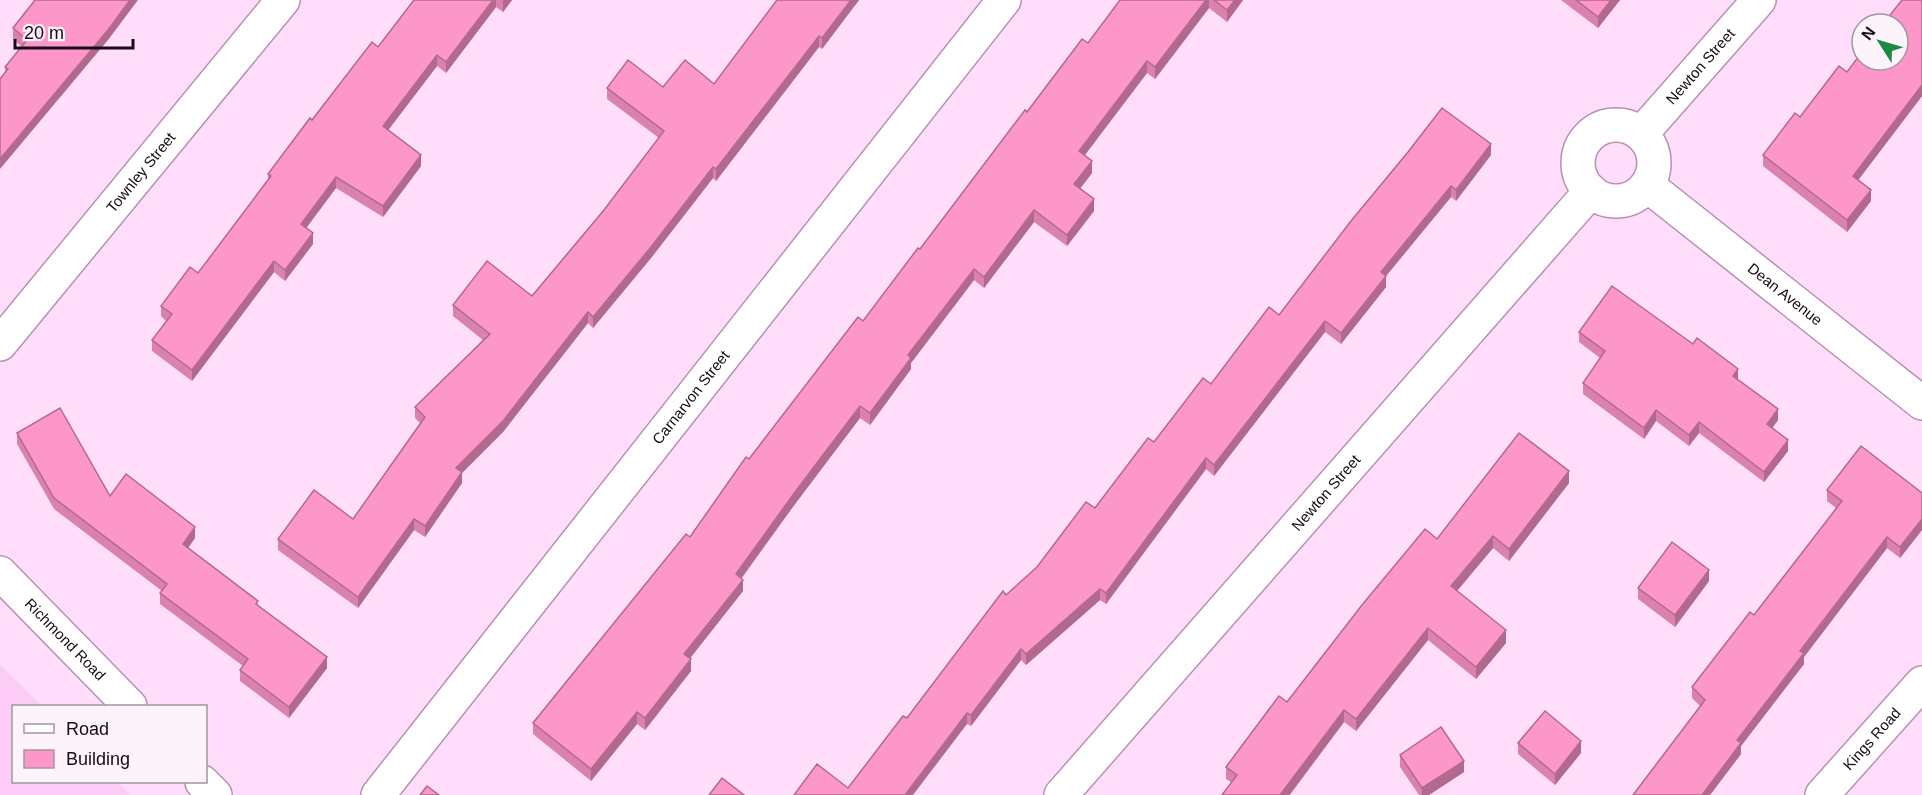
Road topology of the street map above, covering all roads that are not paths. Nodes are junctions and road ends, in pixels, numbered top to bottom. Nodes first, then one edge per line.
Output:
1 (283, 0) edge
2 (1004, 0) edge
3 (1759, 0) edge
4 (1641, 134) junction
5 (1647, 185) junction
6 (1591, 191) junction
7 (0, 344) edge
8 (1922, 403) edge
9 (0, 573) edge
10 (1922, 683) edge
11 (129, 705) edge
12 (203, 783) edge
13 (215, 795) edge
14 (378, 795) edge
15 (1061, 795) edge
16 (1822, 795) edge

1 - 7 street, Townley Street
2 - 14 street, Carnarvon Street
3 - 4 street, Newton Street
4 - 5 street
4 - 6 street
5 - 6 street
5 - 8 street, Dean Avenue
6 - 15 street, Newton Street
9 - 11 street, Richmond Road
10 - 16 street, Kings Road
12 - 13 street

